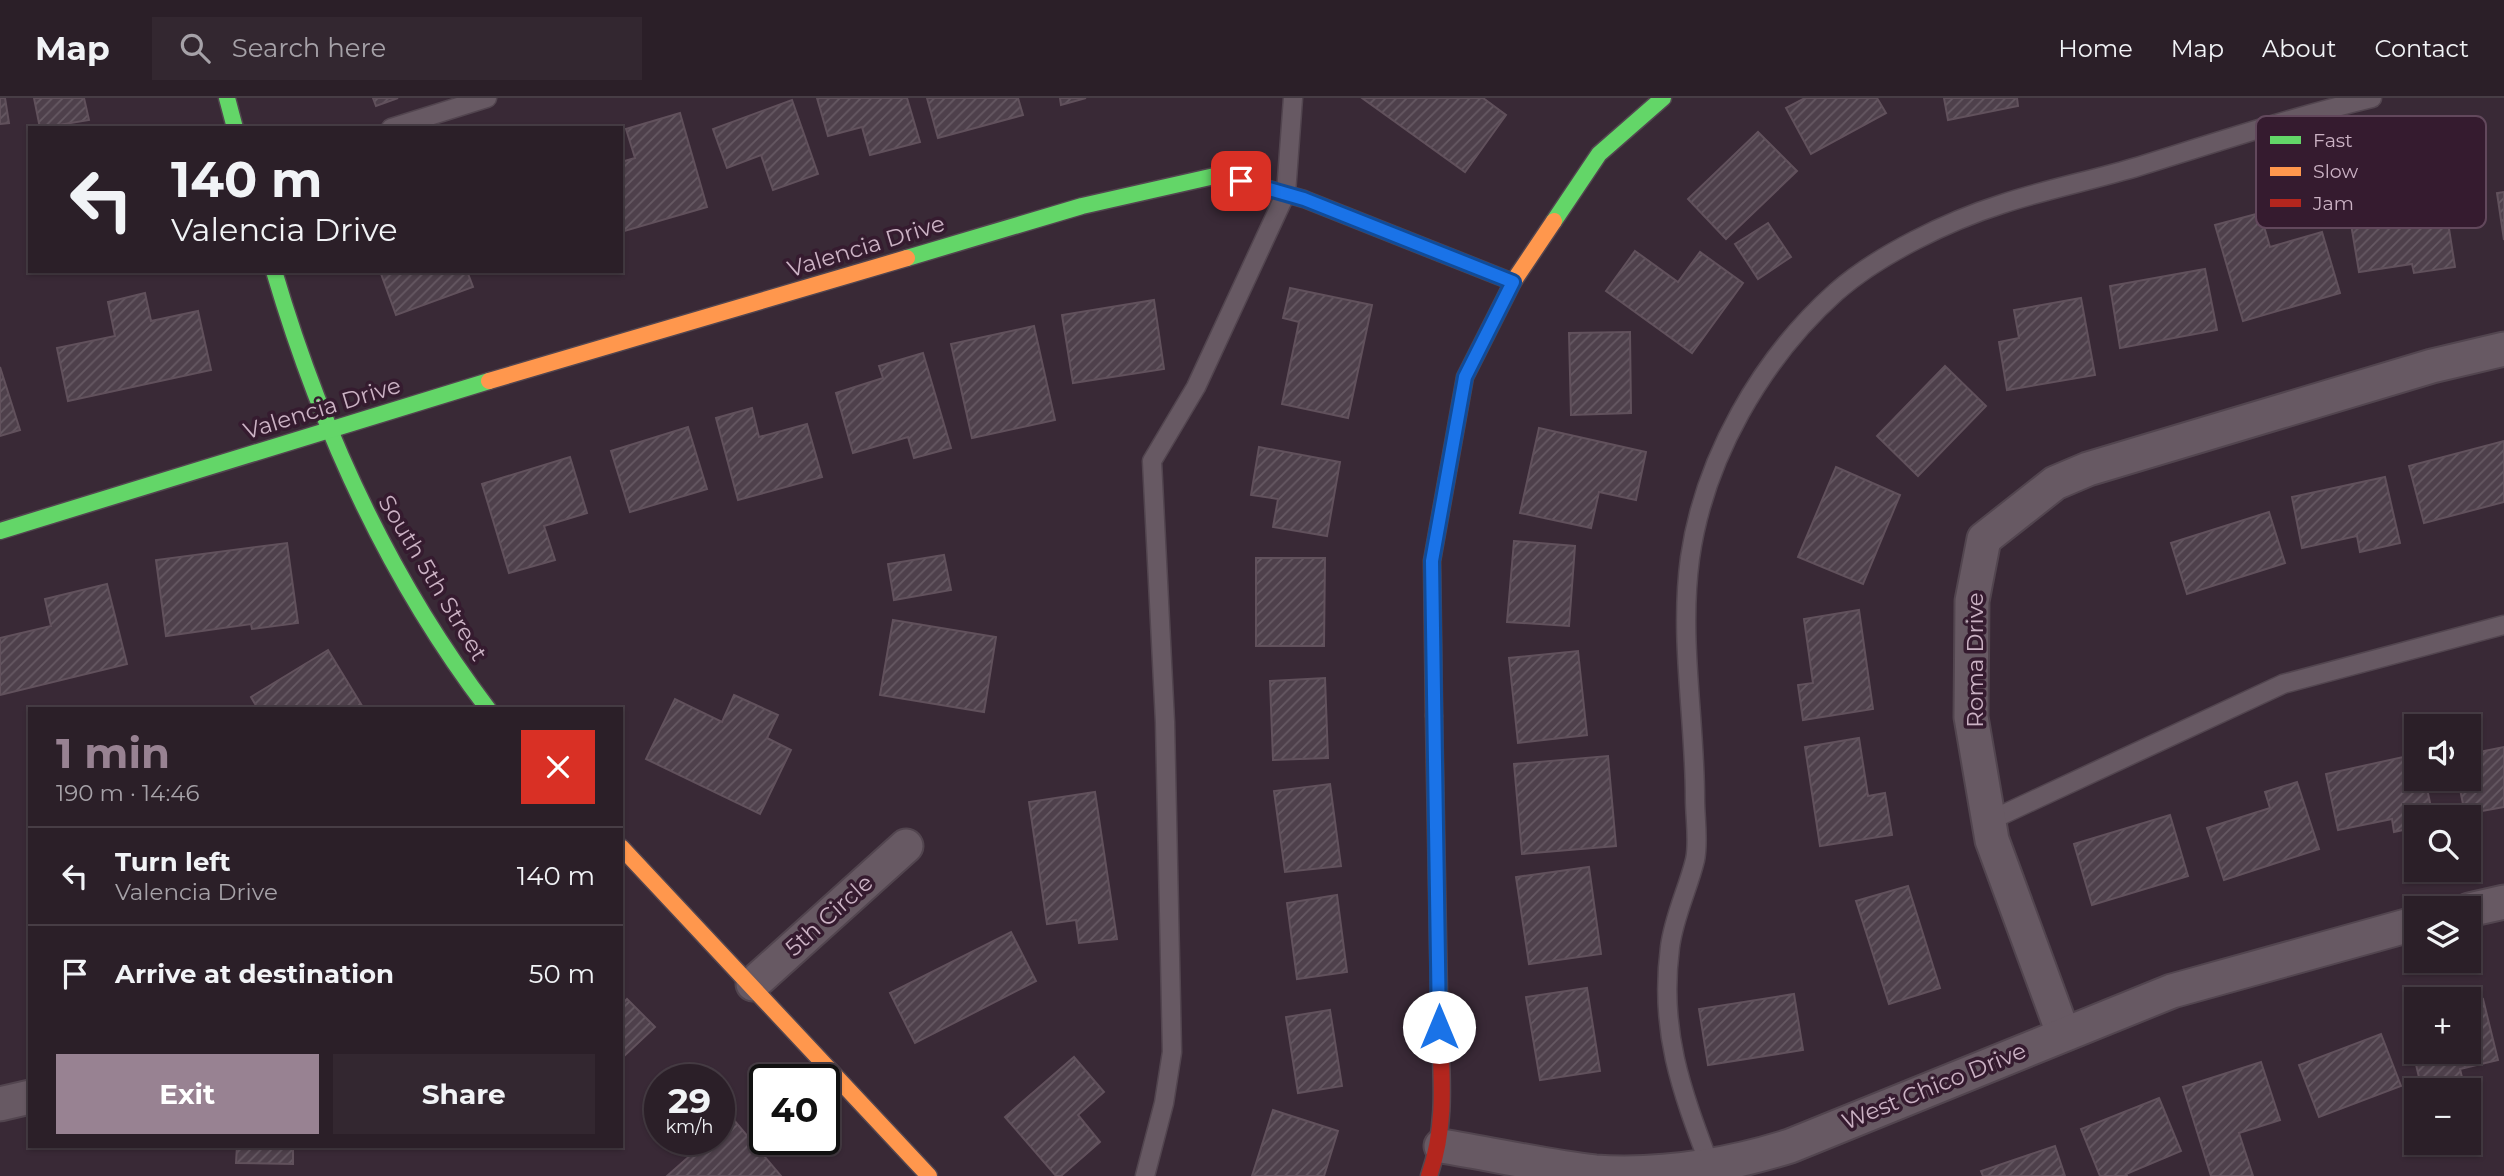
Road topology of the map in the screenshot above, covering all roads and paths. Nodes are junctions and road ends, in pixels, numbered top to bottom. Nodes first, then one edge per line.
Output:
1 (227, 98) edge
2 (487, 98) edge
3 (1293, 98) edge
4 (1663, 98) edge
5 (2372, 98) edge
6 (2304, 116) edge
7 (234, 126) edge
8 (397, 126) edge
9 (2256, 129) edge
10 (1286, 193) junction
11 (275, 273) edge
12 (1513, 282) junction
13 (2504, 349) edge
14 (327, 429) junction
15 (0, 531) edge
16 (2504, 625) edge
17 (487, 707) edge
18 (1989, 821) junction
19 (906, 846) dead end
20 (623, 849) edge
21 (2504, 902) edge
22 (2481, 907) edge
23 (2404, 927) edge
24 (753, 984) junction
25 (2063, 1033) junction
26 (28, 1097) edge
27 (0, 1104) edge
28 (1435, 1161) edge
29 (1710, 1166) junction
30 (929, 1176) edge
31 (1145, 1176) edge

1 - 7 street
2 - 8 lane
3 - 10 lane
4 - 12 street
5 - 6 lane
9 - 29 lane
10 - 12 street, Valencia Drive
10 - 14 street, Valencia Drive
10 - 31 lane
11 - 14 street, South 5th Street
12 - 28 street
13 - 18 street, Roma Drive
14 - 15 street, Valencia Drive
14 - 17 street, South 5th Street
16 - 18 lane
18 - 25 street, Roma Drive
19 - 24 street, 5th Circle
20 - 24 street
21 - 22 street
23 - 25 street, West Chico Drive
24 - 30 street
25 - 29 street, West Chico Drive
26 - 27 street
28 - 29 street, West Chico Drive

